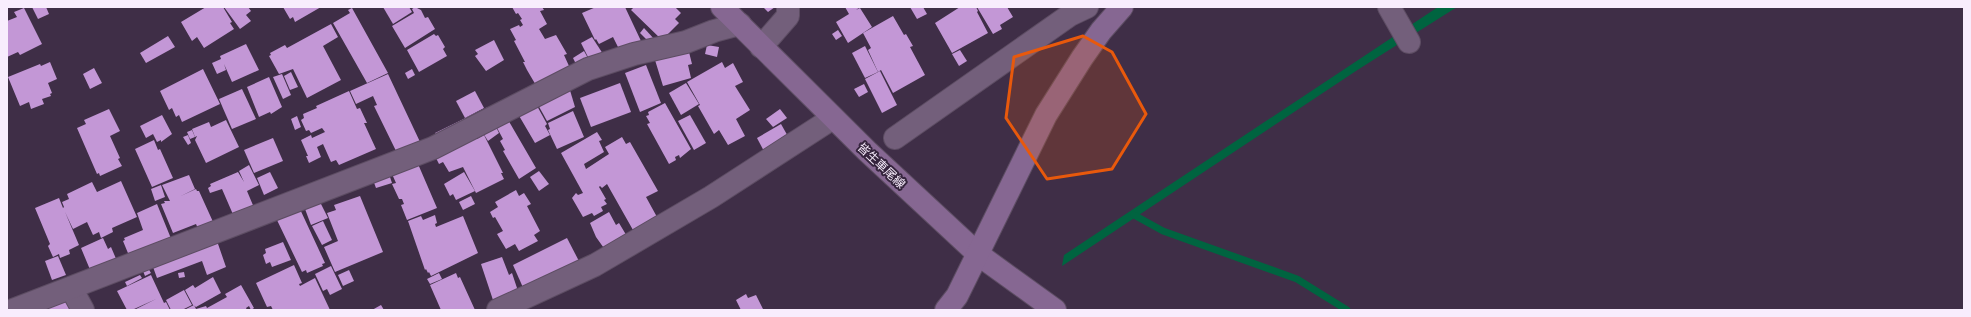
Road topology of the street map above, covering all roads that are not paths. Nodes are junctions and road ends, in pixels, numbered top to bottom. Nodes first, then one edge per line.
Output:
1 (722, 7) edge
2 (788, 7) edge
3 (1087, 7) edge
4 (1122, 7) edge
5 (1394, 15) edge
6 (740, 24) junction
7 (1409, 42) dead end
8 (761, 47) junction
9 (833, 118) junction
10 (895, 138) dead end
11 (978, 255) junction
12 (71, 288) junction
13 (13, 310) edge
14 (83, 310) edge
15 (498, 310) edge
16 (946, 310) edge
17 (1055, 310) edge

1 - 6 main road, 皆生車尾線
2 - 8 street
3 - 10 street
4 - 11 main road
5 - 7 street
6 - 8 main road, 皆生車尾線
6 - 12 street
8 - 9 main road, 皆生車尾線
9 - 11 main road, 皆生車尾線
9 - 15 street
11 - 16 main road
11 - 17 main road, 皆生車尾線
12 - 13 street
12 - 14 street

